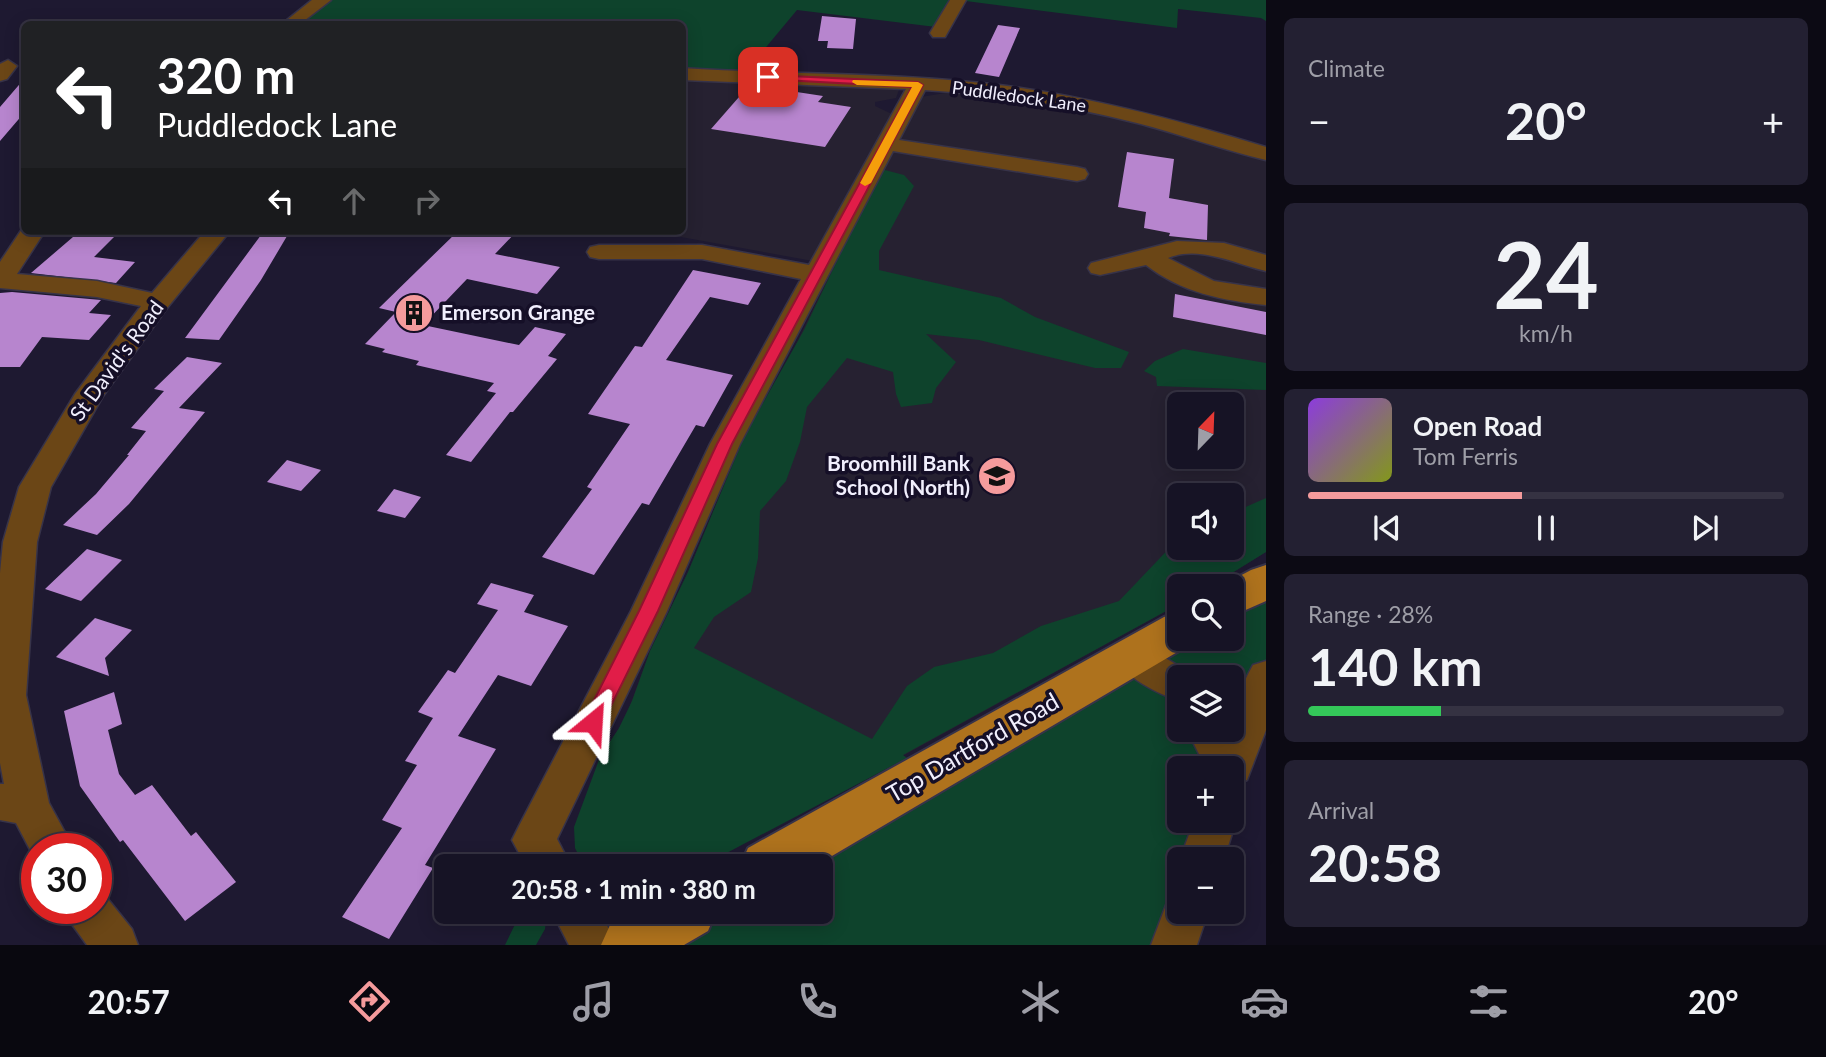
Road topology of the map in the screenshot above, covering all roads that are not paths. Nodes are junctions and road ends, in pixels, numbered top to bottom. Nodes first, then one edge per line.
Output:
1 (323, 0) edge
2 (957, 0) edge
3 (293, 21) edge
4 (939, 33) dead end
5 (686, 74) edge
6 (808, 89) dead end
7 (904, 98) junction
8 (861, 100) dead end
9 (887, 144) junction
10 (1266, 154) edge
11 (1077, 174) dead end
12 (30, 235) edge
13 (215, 235) edge
14 (599, 252) dead end
15 (1151, 257) junction
16 (1266, 264) edge
17 (1100, 268) dead end
18 (816, 274) junction
19 (0, 280) edge
20 (1266, 297) edge
21 (158, 302) junction
22 (10, 555) edge
23 (1266, 581) edge
24 (1244, 593) edge
25 (1167, 636) edge
26 (1132, 656) junction
27 (1266, 676) edge
28 (1167, 679) edge
29 (1235, 756) edge
30 (15, 804) edge
31 (39, 833) edge
32 (542, 854) edge
33 (788, 854) edge
34 (99, 924) edge
35 (582, 924) edge
36 (667, 924) edge
37 (1181, 924) edge
38 (115, 945) edge
39 (594, 945) edge
40 (630, 945) edge
41 (1174, 945) edge

1 - 3 street
2 - 4 street
5 - 7 street, Puddledock Lane
6 - 8 street
7 - 9 street
7 - 10 street, Puddledock Lane
9 - 11 street
9 - 18 street
12 - 19 street
13 - 21 street, St David's Road
14 - 18 street
15 - 16 street
15 - 17 street
15 - 20 street
18 - 32 street
19 - 21 street
21 - 22 street, St David's Road
22 - 30 street, St David's Road
23 - 24 main road
25 - 26 main road, Top Dartford Road
26 - 28 street
26 - 33 main road, Top Dartford Road
27 - 29 street
30 - 31 street, St David's Road
34 - 38 street
35 - 39 street
36 - 40 main road
37 - 41 street

